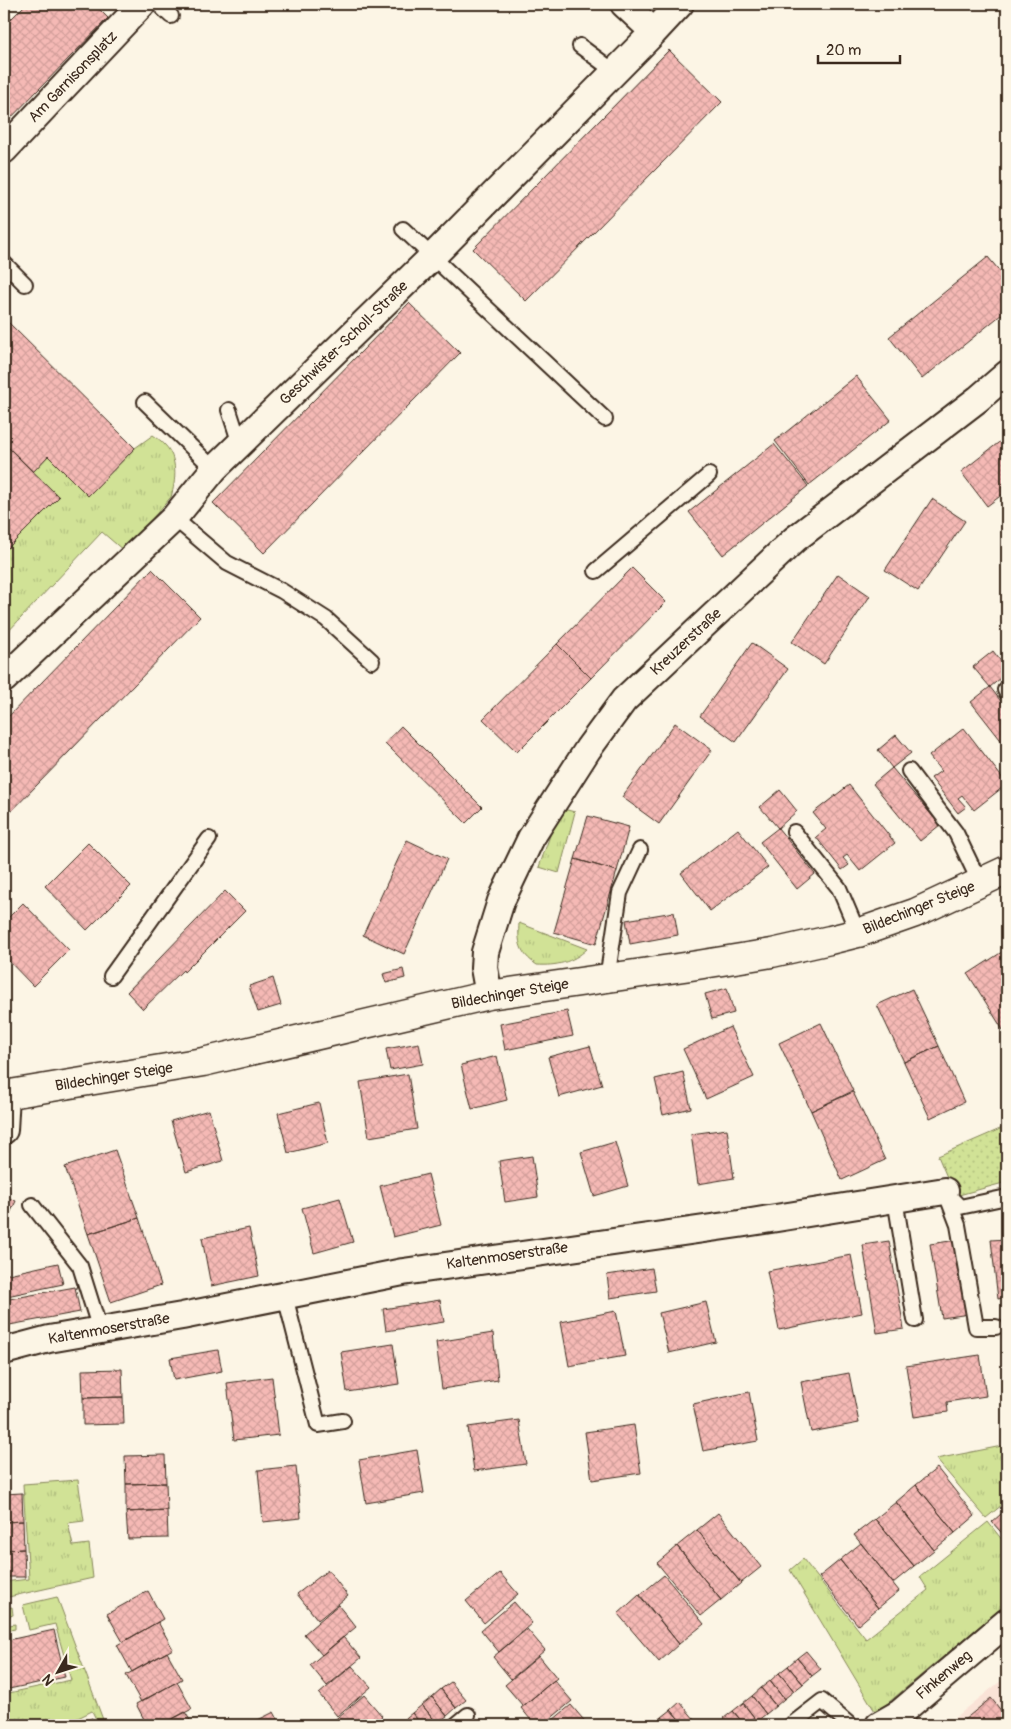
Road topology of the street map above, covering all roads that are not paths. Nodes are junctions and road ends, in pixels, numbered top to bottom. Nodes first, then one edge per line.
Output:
1 (142, 4) edge
2 (158, 4) edge
3 (624, 4) edge
4 (680, 4) edge
5 (171, 16) dead end
6 (654, 32) junction
7 (580, 46) dead end
8 (615, 72) junction
9 (4, 150) edge
10 (403, 230) dead end
11 (432, 257) junction
12 (4, 263) edge
13 (25, 284) dead end
14 (1007, 374) edge
15 (145, 402) dead end
16 (229, 410) dead end
17 (605, 419) dead end
18 (240, 444) junction
19 (214, 469) junction
20 (709, 474) dead end
21 (174, 518) junction
22 (596, 571) dead end
23 (372, 661) dead end
24 (4, 679) edge
25 (909, 771) dead end
26 (794, 832) dead end
27 (209, 840) dead end
28 (640, 850) dead end
29 (1007, 870) edge
30 (980, 884) junction
31 (858, 933) junction
32 (111, 976) dead end
33 (607, 979) junction
34 (489, 995) junction
35 (5, 1095) edge
36 (4, 1130) edge
37 (945, 1191) junction
38 (1007, 1197) edge
39 (895, 1199) junction
40 (32, 1205) dead end
41 (284, 1296) junction
42 (916, 1320) dead end
43 (996, 1327) dead end
44 (100, 1330) junction
45 (4, 1351) edge
46 (343, 1421) dead end
47 (1007, 1622) edge
48 (468, 1716) dead end
49 (456, 1725) edge
50 (791, 1725) edge
51 (850, 1725) edge
52 (879, 1725) edge

1 - 9 street, Am Garnisonsplatz
2 - 5 lane
3 - 6 street
4 - 6 street, Geschwister-Scholl-Straße
6 - 8 street, Geschwister-Scholl-Straße
7 - 8 lane
8 - 11 street, Geschwister-Scholl-Straße
10 - 11 lane
11 - 17 lane
11 - 18 street, Geschwister-Scholl-Straße
12 - 13 lane
14 - 34 street, Kreuzerstraße
15 - 19 lane
16 - 18 lane
18 - 19 street, Geschwister-Scholl-Straße
19 - 21 street, Geschwister-Scholl-Straße
20 - 22 lane
21 - 23 lane
21 - 24 street, Geschwister-Scholl-Straße
25 - 30 lane
26 - 31 lane
27 - 32 lane
28 - 33 lane
29 - 30 street, Bildechinger Steige
30 - 31 street, Bildechinger Steige
31 - 33 street, Bildechinger Steige
33 - 34 street, Bildechinger Steige
34 - 35 street, Bildechinger Steige
35 - 36 street
37 - 38 lane
37 - 39 street, Kaltenmoserstraße
37 - 43 lane
39 - 41 street, Kaltenmoserstraße
39 - 42 lane
40 - 44 lane
41 - 44 street, Kaltenmoserstraße
41 - 46 lane
44 - 45 street, Kaltenmoserstraße
47 - 52 street, Finkenweg
48 - 49 lane
50 - 51 lane

